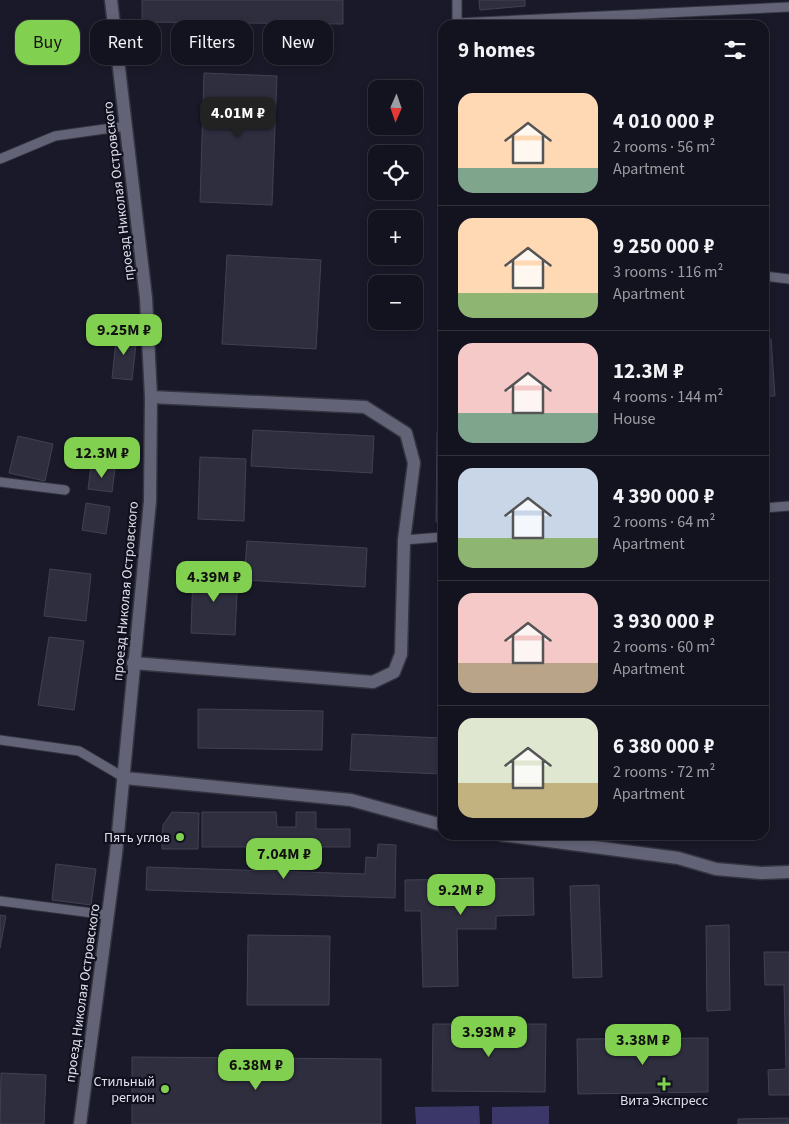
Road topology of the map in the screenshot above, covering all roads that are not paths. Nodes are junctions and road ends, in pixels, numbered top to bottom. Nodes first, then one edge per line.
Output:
1 (111, 0) edge
2 (457, 0) edge
3 (789, 7) edge
4 (457, 20) edge
5 (519, 20) edge
6 (126, 126) junction
7 (0, 159) edge
8 (769, 277) edge
9 (789, 279) edge
10 (151, 397) junction
11 (0, 482) edge
12 (65, 490) dead end
13 (789, 506) edge
14 (769, 508) edge
15 (438, 537) edge
16 (404, 540) junction
17 (133, 663) junction
18 (0, 740) edge
19 (124, 778) junction
20 (438, 824) edge
21 (540, 840) edge
22 (789, 872) edge
23 (0, 901) edge
24 (108, 915) junction
25 (80, 1124) edge

1 - 6 street, проезд Николая Островского
2 - 4 lane
3 - 5 lane
6 - 7 lane
6 - 10 street, проезд Николая Островского
8 - 9 lane
10 - 16 street
10 - 17 street, проезд Николая Островского
11 - 12 lane
13 - 14 lane
15 - 16 lane
16 - 17 street
17 - 19 street, проезд Николая Островского
18 - 19 lane
19 - 20 street
19 - 24 street, проезд Николая Островского
21 - 22 street
23 - 24 lane
24 - 25 street, проезд Николая Островского

